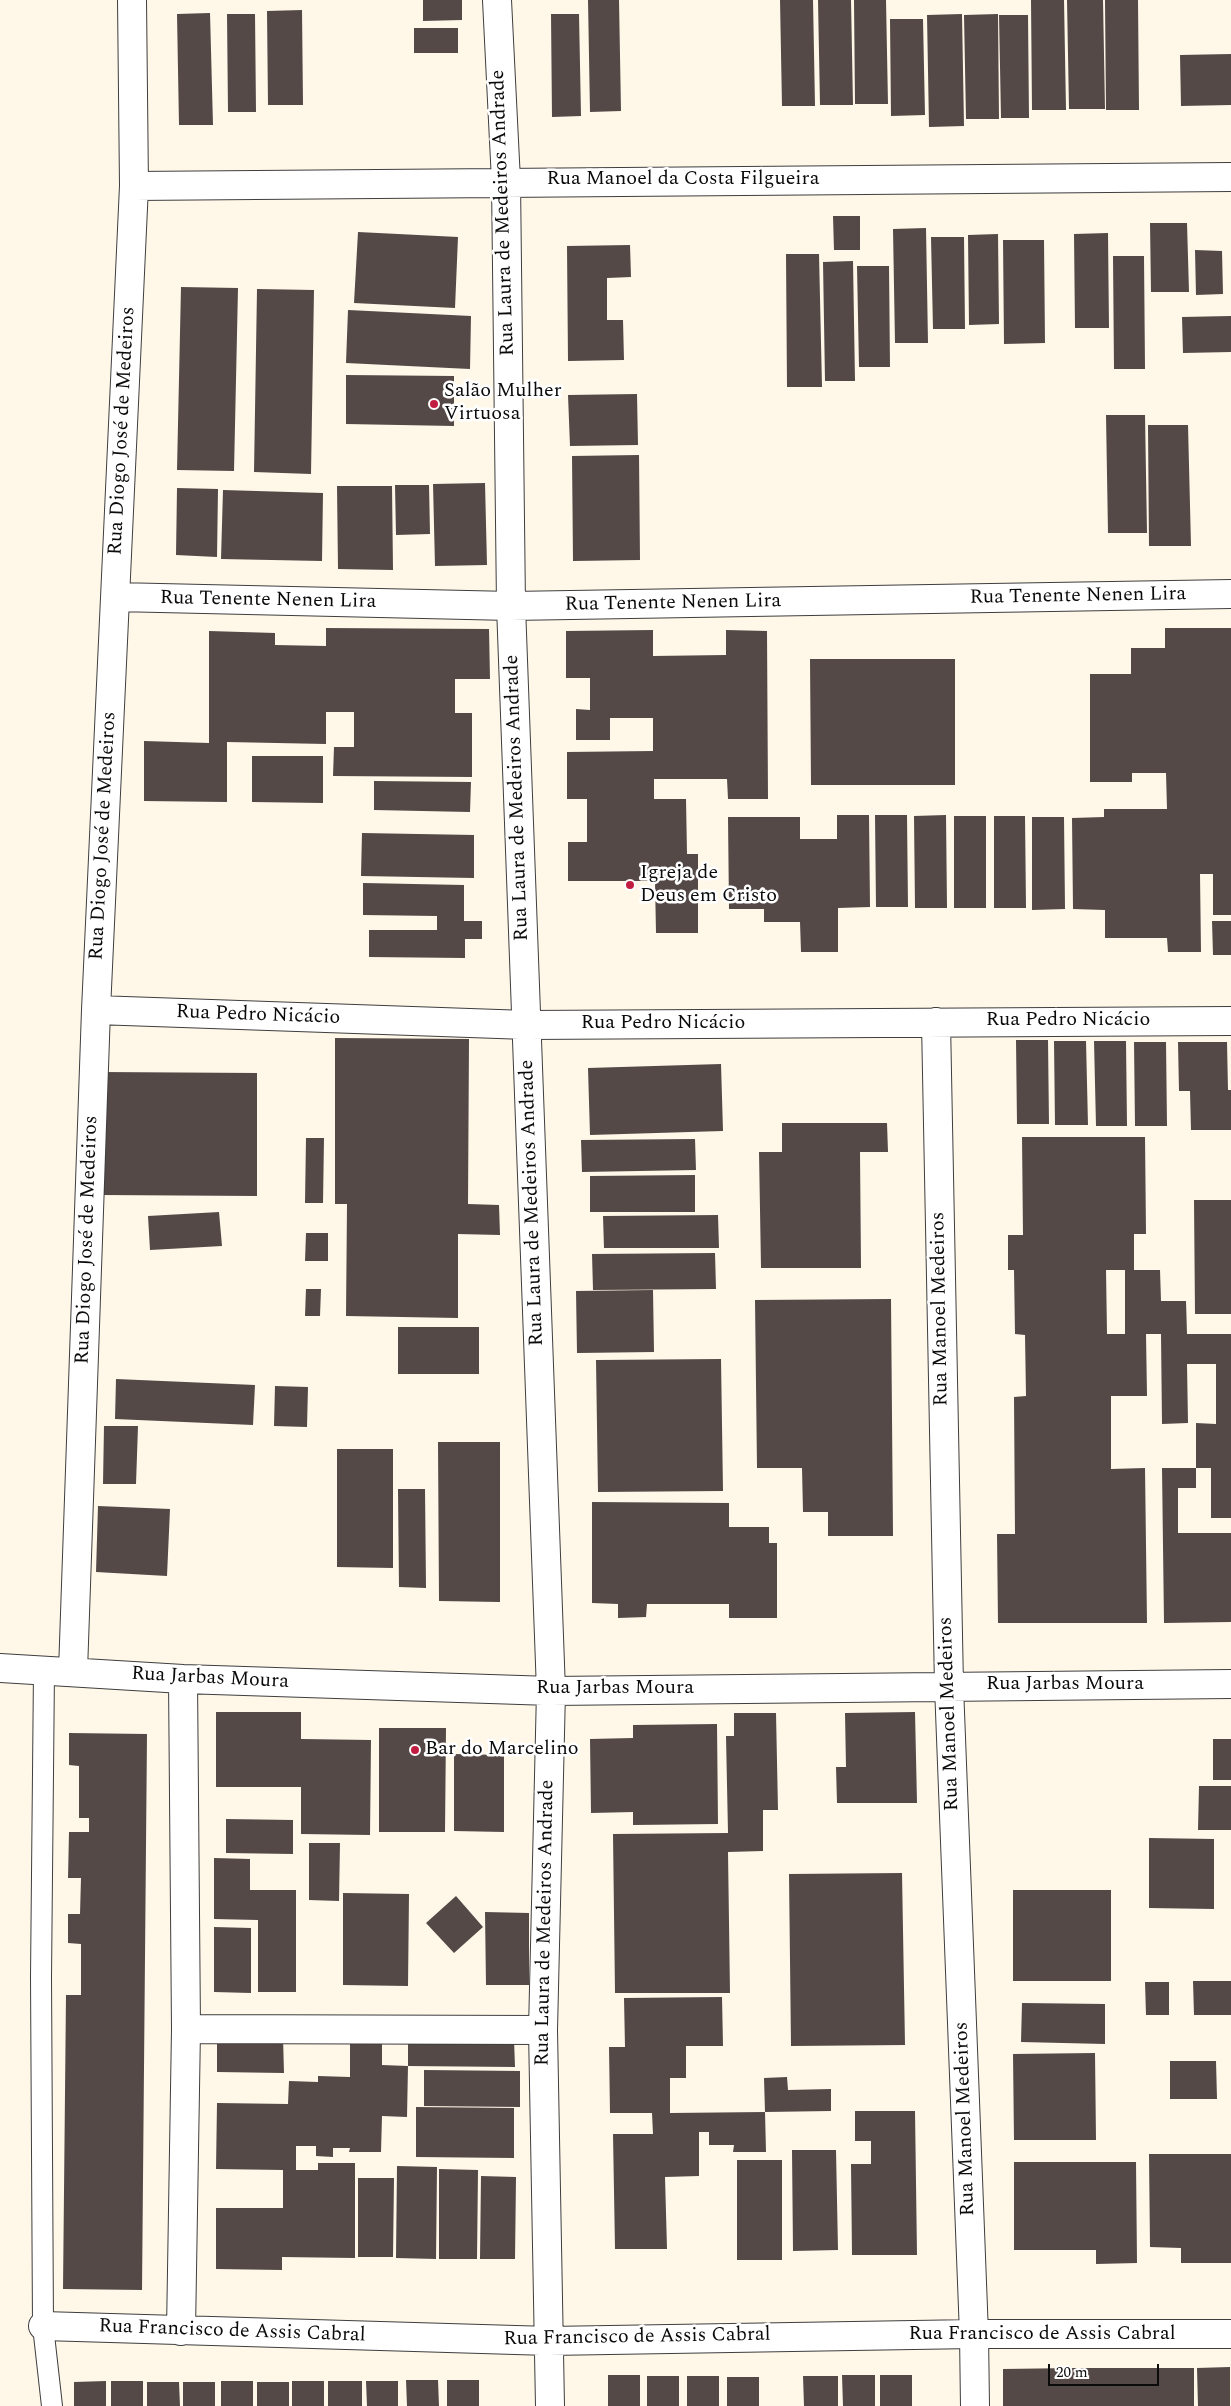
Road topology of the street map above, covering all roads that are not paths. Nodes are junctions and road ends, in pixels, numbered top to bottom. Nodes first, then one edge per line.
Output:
1 (132, 0) edge
2 (497, 0) edge
3 (1231, 177) edge
4 (506, 181) junction
5 (134, 186) junction
6 (1231, 594) edge
7 (116, 597) junction
8 (511, 606) junction
9 (96, 1010) junction
10 (1231, 1020) edge
11 (936, 1022) junction
12 (527, 1025) junction
13 (0, 1668) edge
14 (44, 1670) junction
15 (73, 1671) junction
16 (183, 1679) junction
17 (1231, 1684) edge
18 (948, 1686) junction
19 (551, 1690) junction
20 (186, 2029) junction
21 (543, 2030) junction
22 (43, 2326) junction
23 (181, 2330) junction
24 (974, 2334) junction
25 (1231, 2334) edge
26 (549, 2341) junction
27 (52, 2406) edge
28 (550, 2406) edge
29 (975, 2406) edge

1 - 5 street, Rua Diogo José de Medeiros
2 - 4 street, Rua Laura de Medeiros Andrade
3 - 4 street, Rua Manoel da Costa Filgueira
4 - 5 street, Rua Manoel da Costa Filgueira
4 - 8 street, Rua Laura de Medeiros Andrade
5 - 7 street, Rua Diogo José de Medeiros
6 - 8 street, Rua Tenente Nenen Lira
7 - 8 street, Rua Tenente Nenen Lira
7 - 9 street, Rua Diogo José de Medeiros
8 - 12 street, Rua Laura de Medeiros Andrade
9 - 12 street, Rua Pedro Nicácio
9 - 15 street, Rua Diogo José de Medeiros
10 - 11 street, Rua Pedro Nicácio
11 - 12 street, Rua Pedro Nicácio
11 - 18 street, Rua Manoel Medeiros
12 - 19 street, Rua Laura de Medeiros Andrade
13 - 14 street, Rua Jarbas Moura
14 - 15 street, Rua Jarbas Moura
14 - 22 lane
15 - 16 street, Rua Jarbas Moura
16 - 19 street, Rua Jarbas Moura
16 - 20 street
17 - 18 street, Rua Jarbas Moura
18 - 19 street, Rua Jarbas Moura
18 - 24 street, Rua Manoel Medeiros
19 - 21 street, Rua Laura de Medeiros Andrade
20 - 21 street
20 - 23 street
21 - 26 street, Rua Laura de Medeiros Andrade
22 - 23 street, Rua Francisco de Assis Cabral
22 - 27 lane
23 - 26 street, Rua Francisco de Assis Cabral
24 - 25 street, Rua Francisco de Assis Cabral
24 - 26 street, Rua Francisco de Assis Cabral
24 - 29 street, Rua Manoel Medeiros
26 - 28 street, Rua Laura de Medeiros Andrade

